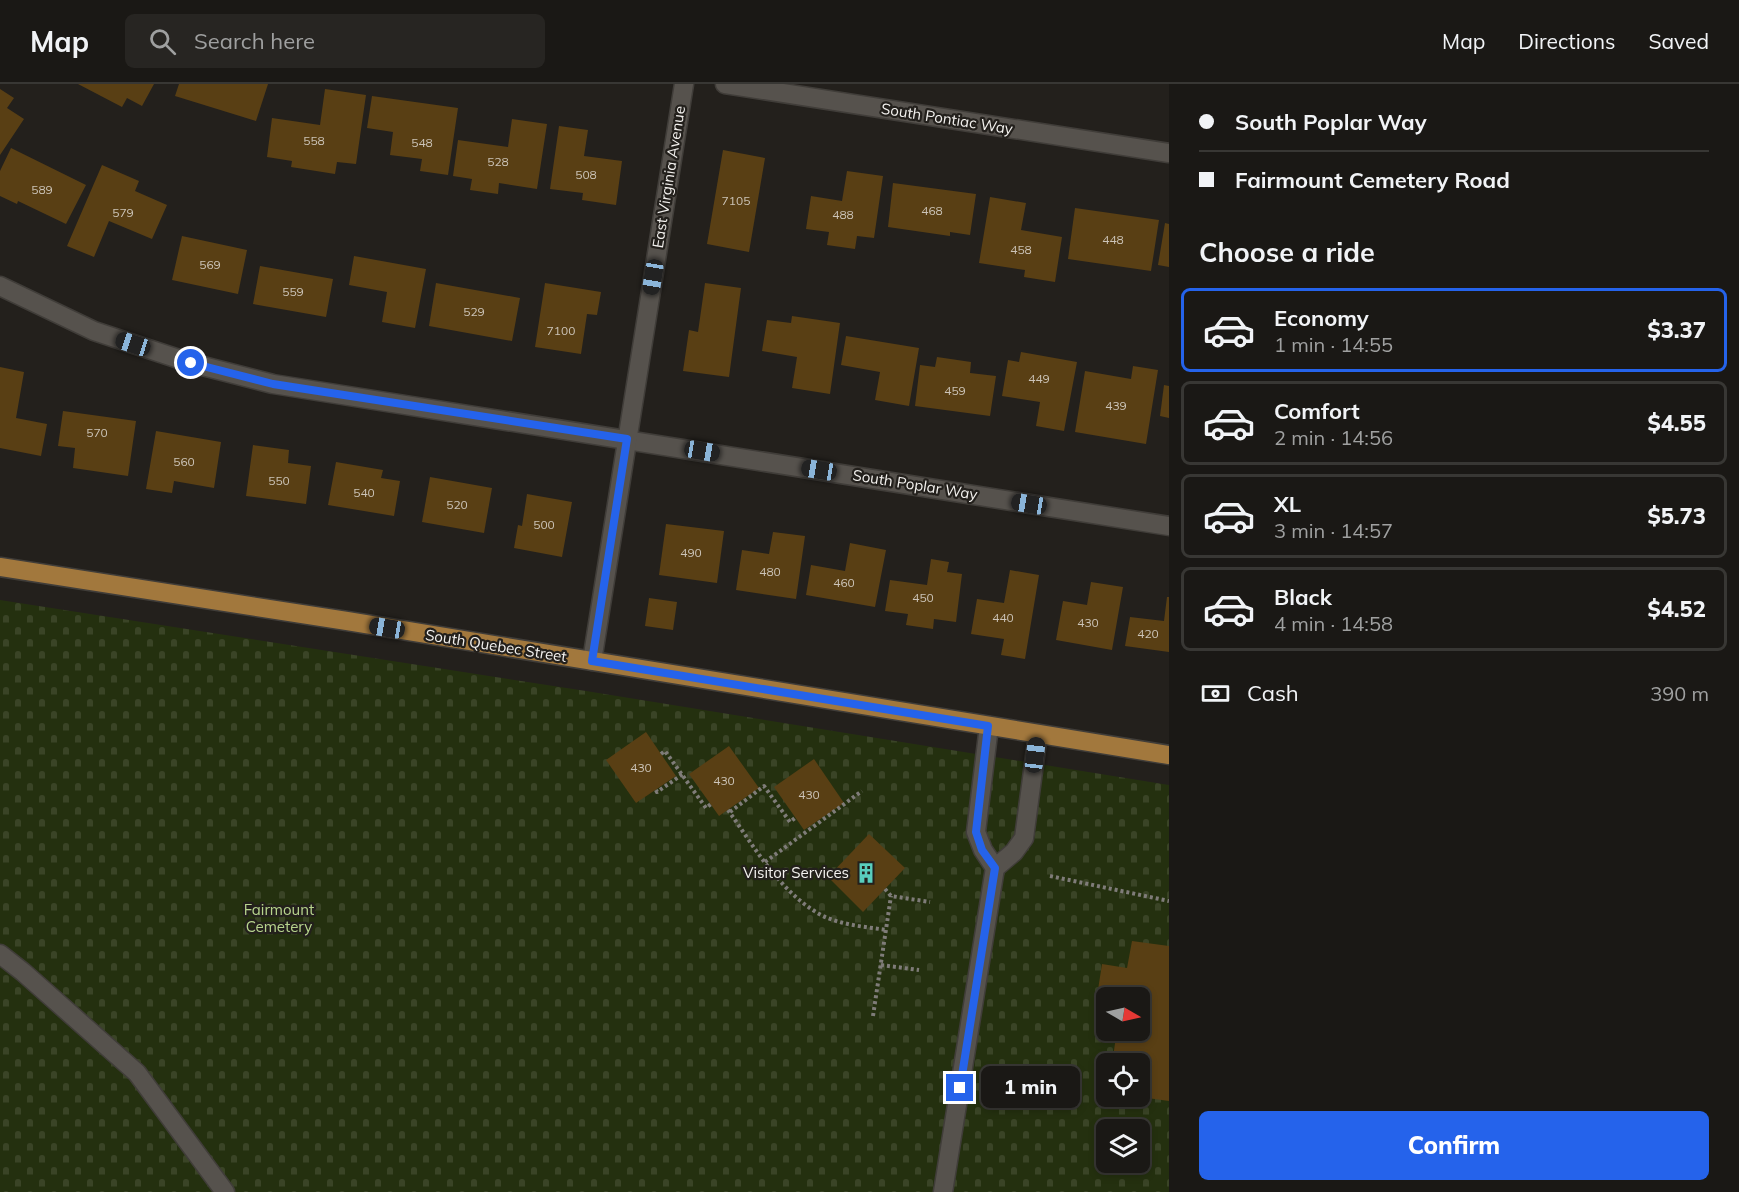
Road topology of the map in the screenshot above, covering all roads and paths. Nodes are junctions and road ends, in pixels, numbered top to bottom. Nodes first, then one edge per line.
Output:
1 (684, 84) edge
2 (725, 84) edge
3 (1169, 153) edge
4 (0, 286) edge
5 (627, 439) junction
6 (1169, 526) edge
7 (0, 567) edge
8 (592, 661) junction
9 (988, 726) junction
10 (1038, 734) junction
11 (661, 754) dead end
12 (1169, 756) edge
13 (682, 774) junction
14 (656, 790) dead end
15 (862, 791) dead end
16 (711, 804) dead end
17 (795, 818) dead end
18 (765, 862) junction
19 (995, 868) junction
20 (1050, 876) dead end
21 (885, 889) dead end
22 (891, 896) junction
23 (1169, 901) edge
24 (930, 902) dead end
25 (886, 930) junction
26 (0, 954) edge
27 (881, 965) junction
28 (919, 970) dead end
29 (873, 1016) dead end
30 (225, 1192) edge
31 (943, 1192) edge

1 - 5 street, East Virginia Avenue
2 - 3 street, South Pontiac Way
4 - 5 street, South Poplar Way
5 - 6 street, South Poplar Way
5 - 8 street, East Virginia Avenue
7 - 8 main road, South Quebec Street
8 - 9 main road, South Quebec Street
9 - 10 main road, South Quebec Street
9 - 19 street
10 - 12 main road, South Quebec Street
10 - 19 street
11 - 13 path
13 - 14 path
13 - 16 path
15 - 18 path
17 - 18 path
18 - 25 path
19 - 31 street
20 - 23 path
21 - 22 path
22 - 24 path
22 - 25 path
25 - 27 path
26 - 30 street
27 - 28 path
27 - 29 path

